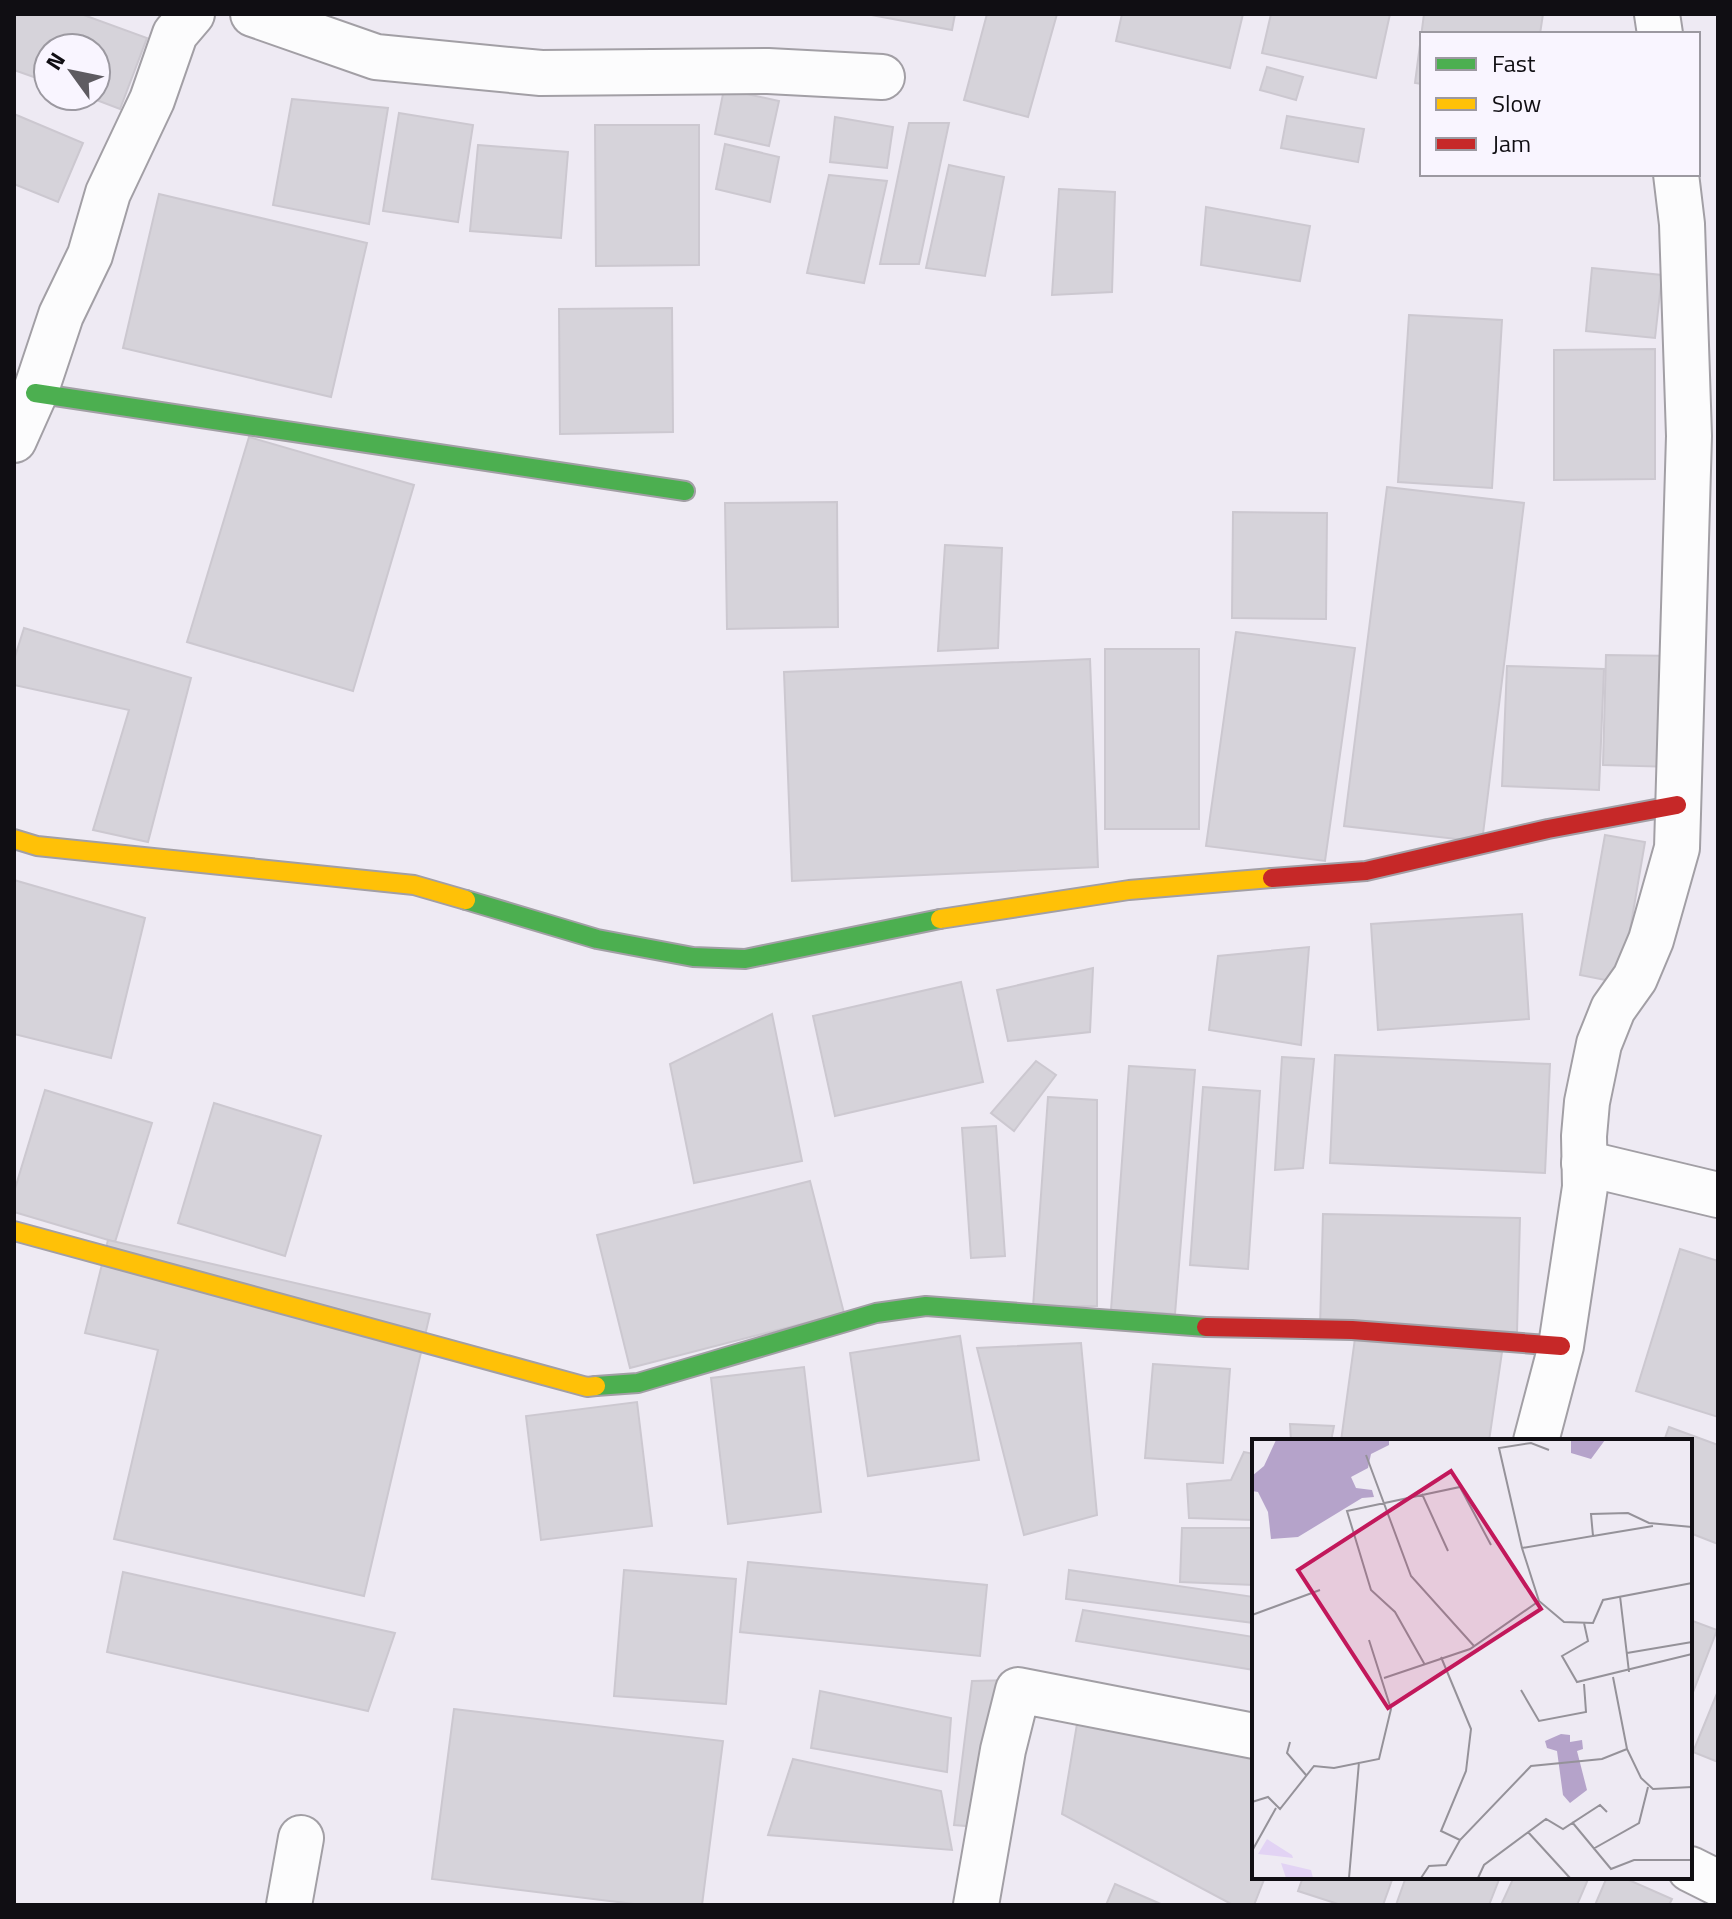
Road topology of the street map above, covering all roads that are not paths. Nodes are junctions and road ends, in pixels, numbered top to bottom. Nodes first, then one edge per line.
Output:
1 (192, 14) edge
2 (253, 14) edge
3 (882, 77) dead end
4 (1676, 176) edge
5 (35, 393) junction
6 (14, 440) edge
7 (685, 491) dead end
8 (1677, 805) junction
9 (14, 839) edge
10 (1584, 1163) junction
11 (1718, 1195) edge
12 (14, 1231) edge
13 (1561, 1346) junction
14 (1537, 1439) edge
15 (1252, 1736) edge
16 (301, 1838) dead end
17 (1692, 1870) edge
18 (1718, 1883) edge
19 (289, 1905) edge
20 (976, 1905) edge

1 - 5 street
2 - 3 street
4 - 8 street
5 - 6 street
5 - 7 street
8 - 9 street
8 - 10 street
10 - 11 street
10 - 13 street
12 - 13 street
13 - 14 street
15 - 20 street
16 - 19 street
17 - 18 street

